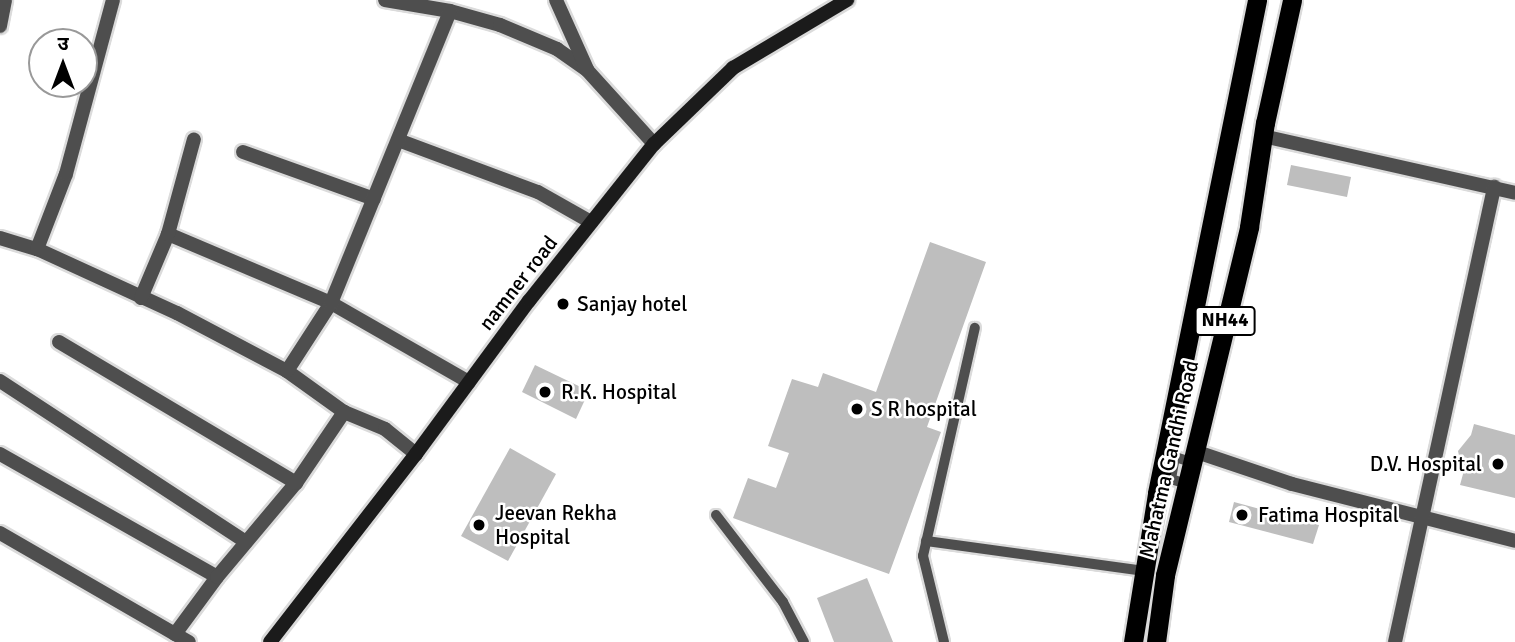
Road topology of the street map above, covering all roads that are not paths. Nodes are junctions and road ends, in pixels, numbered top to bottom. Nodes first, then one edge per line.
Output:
1 (5, 0) edge
2 (113, 0) edge
3 (386, 0) edge
4 (556, 0) edge
5 (847, 0) edge
6 (1257, 0) edge
7 (1292, 0) edge
8 (450, 11) junction
9 (0, 26) edge
10 (587, 70) junction
11 (1263, 136) junction
12 (194, 139) dead end
13 (398, 140) junction
14 (654, 144) junction
15 (243, 152) dead end
16 (1494, 187) junction
17 (1515, 193) edge
18 (374, 199) junction
19 (591, 222) junction
20 (168, 234) junction
21 (0, 237) edge
22 (37, 249) junction
23 (141, 298) junction
24 (331, 303) junction
25 (975, 328) dead end
26 (59, 342) dead end
27 (287, 371) junction
28 (0, 381) edge
29 (469, 382) junction
30 (344, 412) junction
31 (0, 454) edge
32 (416, 454) junction
33 (1193, 456) junction
34 (296, 483) junction
35 (716, 515) dead end
36 (1422, 516) junction
37 (0, 533) edge
38 (926, 541) junction
39 (1515, 541) edge
40 (246, 542) junction
41 (1145, 571) junction
42 (217, 577) junction
43 (175, 634) junction
44 (189, 642) edge
45 (270, 642) edge
46 (804, 642) edge
47 (944, 642) edge
48 (1133, 642) edge
49 (1156, 642) edge
50 (1395, 642) edge

1 - 9 street
2 - 22 street
3 - 8 street
4 - 10 street
5 - 14 main road, namner road
6 - 41 highway, Mahatma Gandhi Road / NH44
7 - 11 highway, Mahatma Gandhi Road / NH44
8 - 10 street
8 - 13 street
10 - 14 street
11 - 16 street
11 - 33 highway, Mahatma Gandhi Road / NH44
12 - 20 street
13 - 18 street
13 - 19 street
14 - 19 main road, namner road
15 - 18 street
16 - 17 street
16 - 36 street
18 - 24 street
19 - 29 main road, namner road
20 - 23 street
20 - 24 street
21 - 22 street
22 - 23 street
23 - 27 street
24 - 27 street
24 - 29 street
25 - 38 lane
26 - 34 street
27 - 30 street
28 - 40 street
29 - 32 main road, namner road
30 - 32 street
30 - 34 street
31 - 42 street
32 - 45 main road, namner road
33 - 36 street
33 - 49 highway, Mahatma Gandhi Road / NH44
34 - 40 street
35 - 46 lane
36 - 39 street
36 - 50 street
37 - 43 street
38 - 41 lane
38 - 47 lane
40 - 42 street
41 - 48 highway, Mahatma Gandhi Road / NH44
42 - 43 street
43 - 44 street

